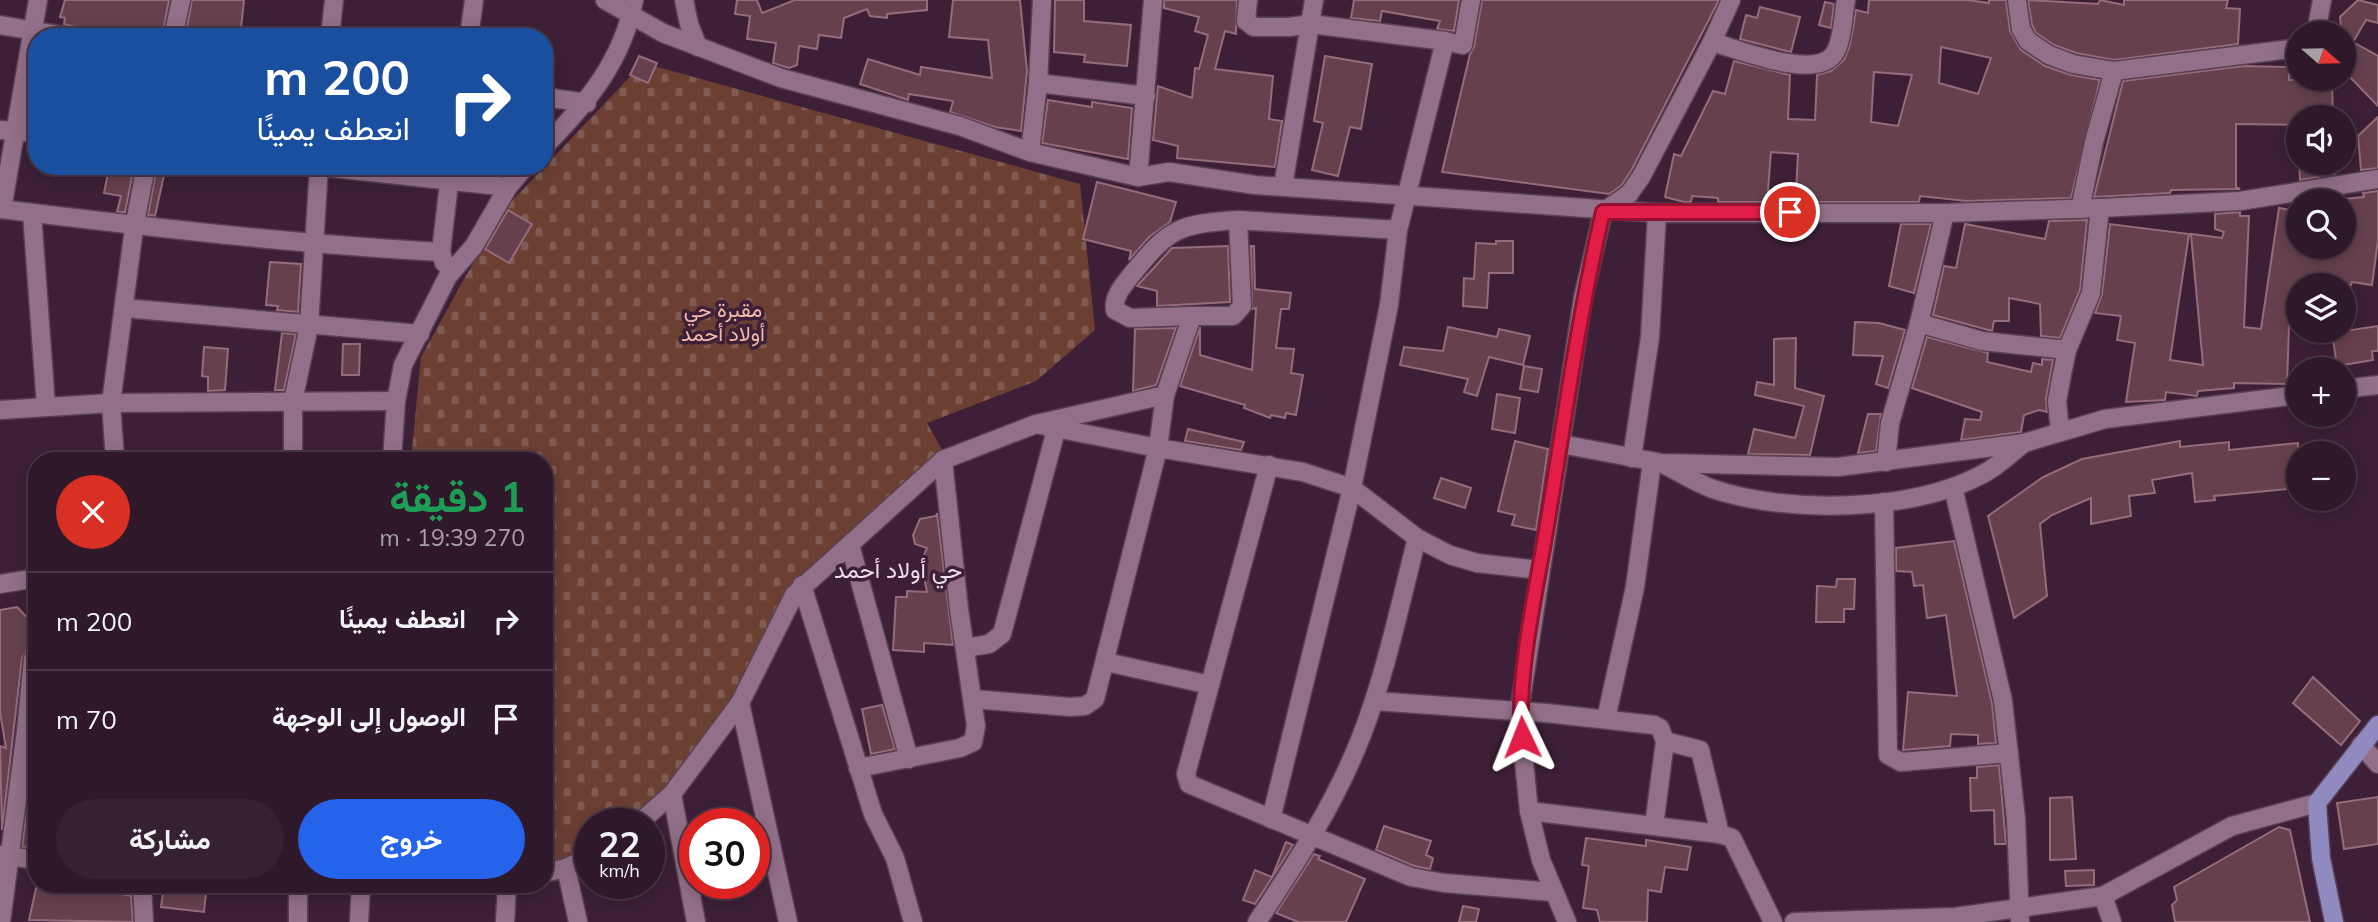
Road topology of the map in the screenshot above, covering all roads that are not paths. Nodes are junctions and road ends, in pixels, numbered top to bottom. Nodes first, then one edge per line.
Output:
1 (38, 0) edge
2 (181, 0) edge
3 (334, 0) edge
4 (474, 0) edge
5 (605, 0) edge
6 (684, 0) edge
7 (1042, 0) edge
8 (1153, 0) edge
9 (1248, 0) edge
10 (1314, 0) edge
11 (1471, 0) edge
12 (1731, 0) edge
13 (1846, 0) edge
14 (2017, 0) edge
15 (2322, 0) edge
16 (633, 8) edge
17 (2318, 21) edge
18 (1311, 24) junction
19 (0, 25) edge
20 (34, 28) edge
21 (175, 28) edge
22 (331, 28) edge
23 (470, 28) edge
24 (28, 29) edge
25 (1445, 41) junction
26 (1712, 42) junction
27 (698, 47) junction
28 (2286, 50) edge
29 (28, 53) edge
30 (2114, 71) junction
31 (1038, 83) junction
32 (1146, 96) junction
33 (553, 98) edge
34 (587, 103) junction
35 (8, 130) edge
36 (28, 132) edge
37 (553, 138) edge
38 (1030, 152) junction
39 (144, 175) edge
40 (318, 175) edge
41 (450, 175) edge
42 (458, 175) edge
43 (518, 175) edge
44 (1138, 177) junction
45 (2378, 179) edge
46 (1283, 186) junction
47 (508, 187) junction
48 (1407, 194) junction
49 (2100, 208) junction
50 (1, 209) edge
51 (2080, 209) junction
52 (1603, 212) junction
53 (32, 213) junction
54 (1945, 213) junction
55 (1657, 214) junction
56 (1238, 220) junction
57 (134, 228) junction
58 (1398, 230) junction
59 (314, 245) junction
60 (441, 252) junction
61 (449, 276) junction
62 (124, 307) junction
63 (1192, 316) junction
64 (1919, 323) junction
65 (309, 326) junction
66 (419, 334) junction
67 (2067, 350) junction
68 (2378, 385) edge
69 (2356, 388) edge
70 (1165, 395) junction
71 (2286, 396) edge
72 (293, 401) junction
73 (396, 401) junction
74 (111, 403) junction
75 (46, 406) junction
76 (0, 410) edge
77 (1036, 424) junction
78 (1056, 430) junction
79 (2060, 431) junction
80 (2024, 443) junction
81 (1561, 444) junction
82 (1158, 448) junction
83 (114, 452) edge
84 (293, 452) edge
85 (393, 452) edge
86 (1632, 458) junction
87 (943, 460) junction
88 (1657, 462) junction
89 (1886, 463) junction
90 (1269, 465) junction
91 (1953, 487) junction
92 (1352, 488) junction
93 (1884, 502) junction
94 (1417, 538) junction
95 (849, 545) junction
96 (1539, 570) junction
97 (28, 579) edge
98 (0, 584) edge
99 (802, 585) junction
100 (965, 648) junction
101 (1106, 662) junction
102 (1210, 685) junction
103 (973, 699) junction
104 (1374, 701) junction
105 (740, 703) junction
106 (1519, 712) junction
107 (1606, 719) junction
108 (2378, 725) edge
109 (1665, 741) junction
110 (2361, 745) junction
111 (28, 749) edge
112 (2009, 754) junction
113 (909, 759) junction
114 (2378, 764) edge
115 (858, 768) junction
116 (672, 794) junction
117 (2317, 803) junction
118 (656, 808) edge
119 (1529, 811) junction
120 (1271, 819) junction
121 (1654, 826) junction
122 (1720, 834) junction
123 (1315, 835) junction
124 (5, 856) edge
125 (28, 859) edge
126 (574, 865) edge
127 (566, 869) junction
128 (553, 871) edge
129 (1553, 892) junction
130 (142, 893) edge
131 (298, 893) edge
132 (361, 893) edge
133 (507, 893) edge
134 (2103, 896) junction
135 (2021, 914) edge
136 (1, 922) edge
137 (144, 922) edge
138 (298, 922) edge
139 (359, 922) edge
140 (505, 922) edge
141 (578, 922) edge
142 (696, 922) edge
143 (788, 922) edge
144 (913, 922) edge
145 (1257, 922) edge
146 (1567, 922) edge
147 (1773, 922) edge
148 (1794, 922) edge
149 (2112, 922) edge
150 (2334, 922) edge

1 - 20 street
2 - 21 street
3 - 22 street
4 - 23 street
5 - 16 street
6 - 27 street
7 - 31 street
8 - 32 street
9 - 18 street
10 - 18 street
11 - 25 street
12 - 26 street
13 - 26 street
14 - 30 street
15 - 17 street
16 - 27 street
16 - 34 street
18 - 25 street
18 - 46 street
19 - 24 street
25 - 48 street
26 - 52 street
27 - 38 street
28 - 30 street
29 - 35 street
30 - 51 street
31 - 32 street
31 - 38 street
32 - 44 street
33 - 34 street
34 - 37 street
35 - 36 street
35 - 50 street
38 - 44 street
39 - 57 street
40 - 59 street
41 - 60 street
42 - 47 street
43 - 47 street
44 - 46 street
45 - 49 street
46 - 48 street
47 - 61 street
48 - 52 street
48 - 58 street
49 - 51 street
49 - 67 street
50 - 53 street
51 - 54 street
52 - 55 street
52 - 81 street
53 - 57 street
53 - 75 street
54 - 55 street
54 - 64 street
55 - 86 street
56 - 58 street
56 - 63 street
56 - 63 street
57 - 59 street
57 - 62 street
58 - 92 street
59 - 60 street
59 - 65 street
60 - 61 street
61 - 66 street
62 - 65 street
62 - 74 street
63 - 70 street
64 - 67 street
64 - 89 street
65 - 66 street
65 - 72 street
66 - 73 street
67 - 79 street
68 - 69 street
70 - 77 street
70 - 82 street
71 - 79 street
72 - 73 street
72 - 74 street
72 - 84 street
73 - 85 street
74 - 75 street
74 - 83 street
75 - 76 street
77 - 78 street
77 - 87 street
78 - 82 street
78 - 100 street
79 - 80 street
80 - 89 street
80 - 91 street
81 - 86 street
81 - 96 street
82 - 90 street
82 - 101 street
86 - 88 street
87 - 95 street
87 - 100 street
88 - 89 street
88 - 93 street
88 - 107 street
90 - 92 street
90 - 102 street
91 - 93 street
91 - 112 street
92 - 94 street
92 - 120 street
93 - 112 street
94 - 96 street
94 - 104 street
95 - 99 street
95 - 113 street
96 - 106 street
97 - 98 street
99 - 105 street
99 - 115 street
100 - 103 street
101 - 102 street
101 - 103 street
102 - 120 street
103 - 113 street
104 - 106 street
104 - 123 street
105 - 116 street
105 - 143 street
106 - 107 street
106 - 119 street
107 - 109 street
108 - 110 main road
109 - 121 street
109 - 122 street
110 - 114 street
110 - 117 main road
111 - 124 street
112 - 135 street
113 - 115 street
115 - 144 street
116 - 118 street
116 - 142 street
117 - 134 street
117 - 150 main road
119 - 121 street
119 - 129 street
120 - 123 street
121 - 122 street
122 - 147 street
123 - 129 street
123 - 145 street
124 - 125 street
124 - 136 street
126 - 127 street
127 - 128 street
127 - 141 street
129 - 146 street
130 - 137 street
131 - 138 street
132 - 139 street
133 - 140 street
134 - 135 street
134 - 149 street
135 - 148 street

